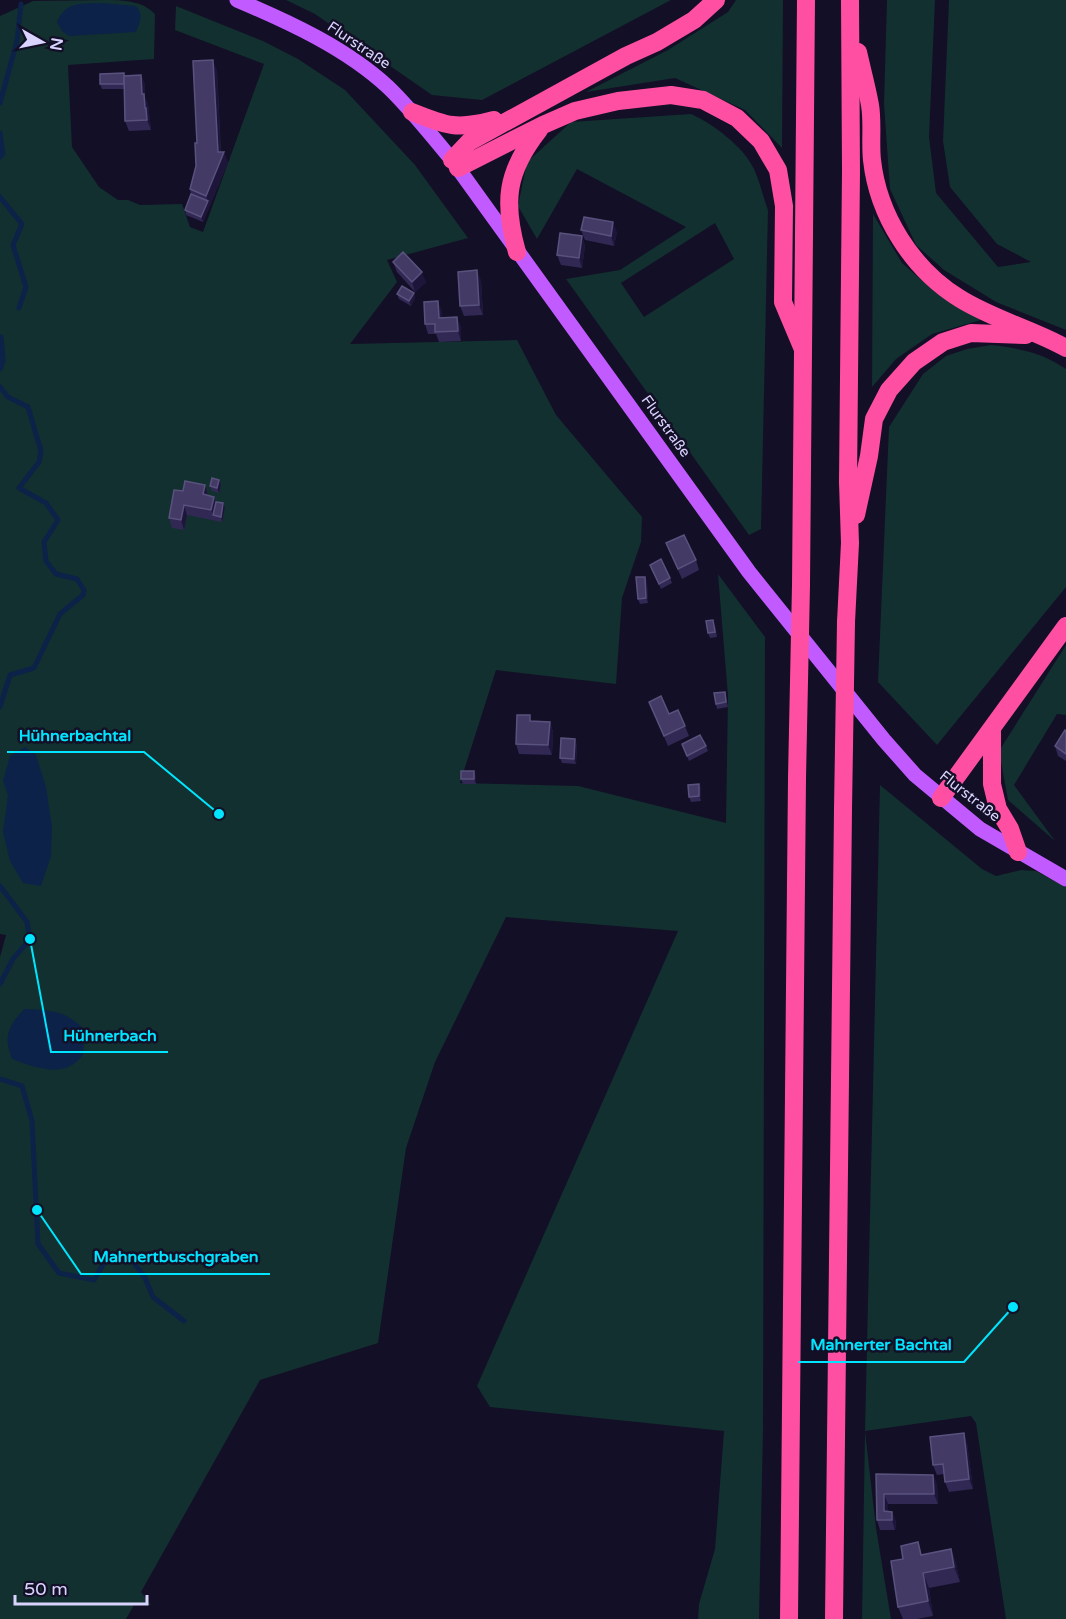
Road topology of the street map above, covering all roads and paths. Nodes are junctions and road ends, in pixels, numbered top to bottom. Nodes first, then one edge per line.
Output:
1 (237, 0) edge
2 (716, 0) edge
3 (806, 0) edge
4 (850, 0) edge
5 (850, 18) junction
6 (412, 112) junction
7 (519, 114) junction
8 (543, 125) junction
9 (455, 164) junction
10 (517, 252) junction
11 (1038, 336) junction
12 (1066, 348) edge
13 (804, 354) junction
14 (850, 543) junction
15 (1066, 626) edge
16 (992, 729) junction
17 (942, 798) junction
18 (1018, 852) junction
19 (1066, 879) edge
20 (789, 1619) edge
21 (834, 1619) edge

1 - 6 main road, Flurstraße
2 - 7 highway
3 - 13 highway
4 - 5 highway
5 - 11 highway
5 - 14 highway
6 - 7 highway
6 - 9 main road, Flurstraße
7 - 9 highway
8 - 9 highway
8 - 10 highway
8 - 13 highway
9 - 10 main road, Flurstraße
10 - 17 main road, Flurstraße
11 - 12 highway
11 - 14 highway
13 - 20 highway, bridge
14 - 21 highway, bridge
15 - 16 highway
16 - 17 highway
16 - 18 highway
17 - 18 main road, Flurstraße
18 - 19 main road, Flurstraße

